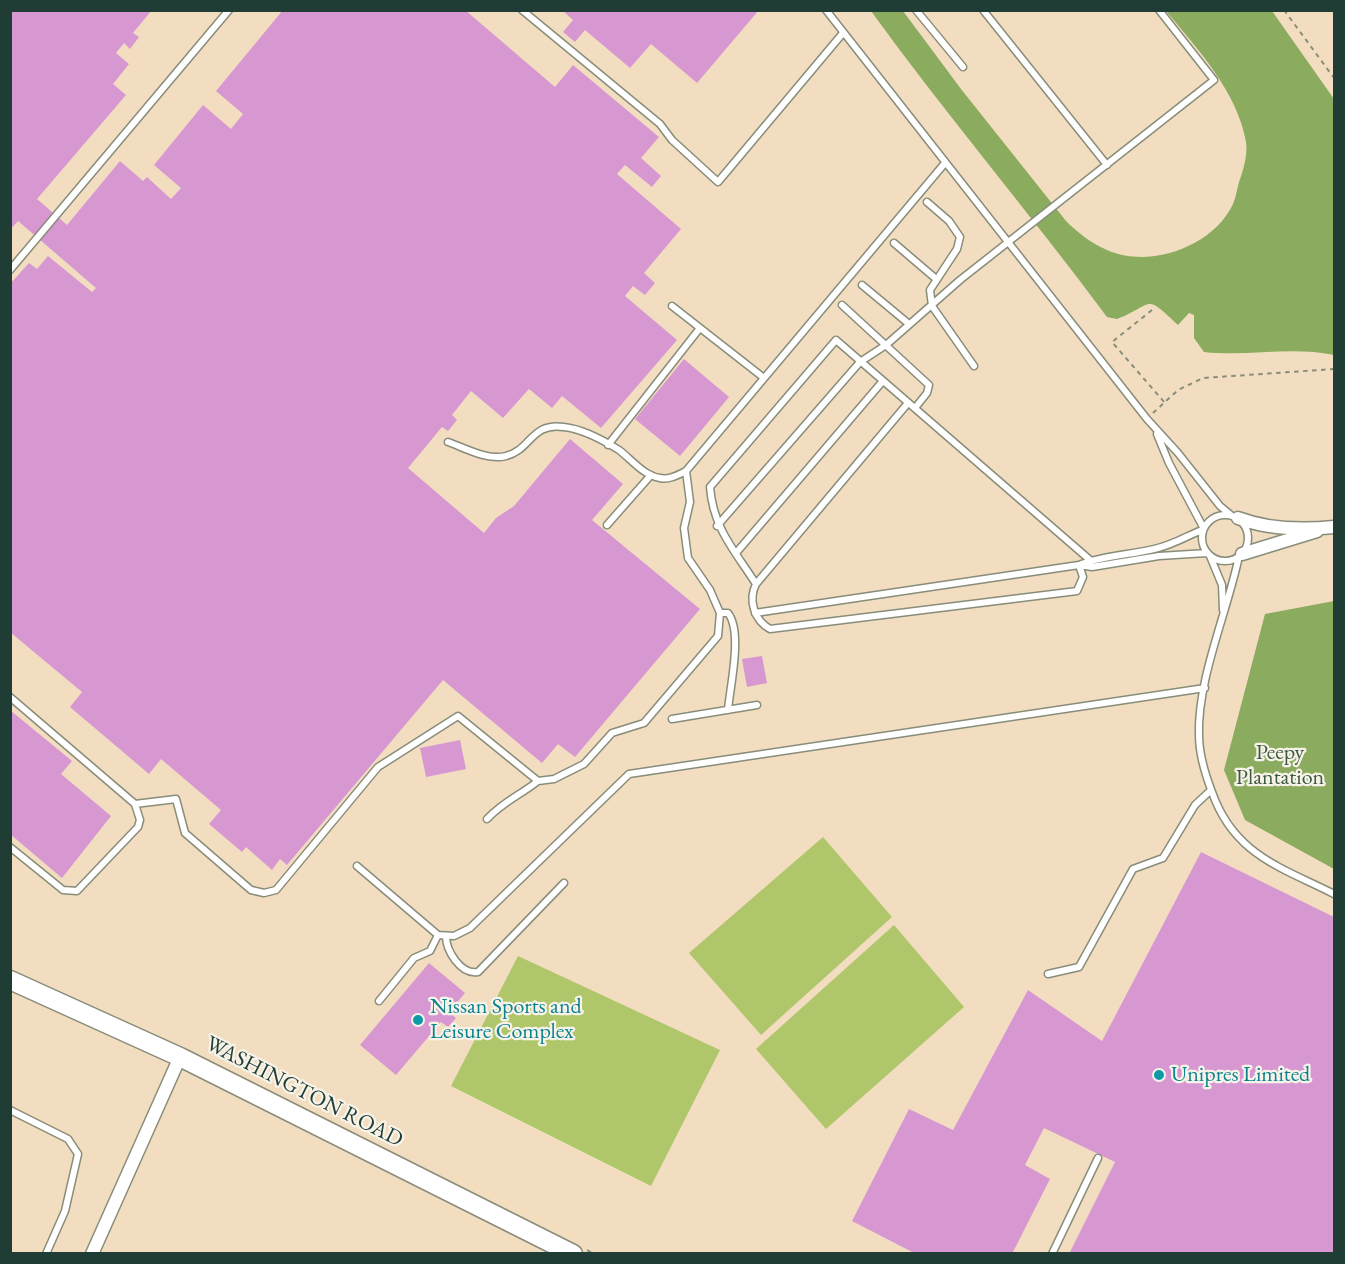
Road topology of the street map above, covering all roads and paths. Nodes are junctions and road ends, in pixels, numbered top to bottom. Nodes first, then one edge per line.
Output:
1 (229, 10) edge
2 (522, 10) edge
3 (826, 10) edge
4 (916, 10) edge
5 (983, 10) edge
6 (1159, 10) edge
7 (1284, 10) edge
8 (843, 33) junction
9 (963, 67) dead end
10 (1335, 78) edge
11 (945, 163) junction
12 (1107, 165) junction
13 (927, 202) dead end
14 (1008, 242) junction
15 (894, 243) dead end
16 (10, 270) edge
17 (935, 278) junction
18 (862, 285) dead end
19 (843, 305) dead end
20 (672, 306) dead end
21 (932, 306) junction
22 (1152, 310) dead end
23 (909, 324) junction
24 (700, 328) junction
25 (886, 345) junction
26 (860, 362) junction
27 (974, 366) dead end
28 (1335, 369) edge
29 (764, 378) junction
30 (882, 382) junction
31 (908, 403) junction
32 (1165, 403) junction
33 (915, 408) junction
34 (1147, 419) junction
35 (1156, 431) junction
36 (448, 442) dead end
37 (608, 445) junction
38 (686, 471) junction
39 (651, 475) junction
40 (1235, 517) junction
41 (607, 525) dead end
42 (717, 526) junction
43 (1203, 528) junction
44 (1332, 528) edge
45 (736, 553) junction
46 (1208, 554) junction
47 (1241, 555) junction
48 (1090, 560) junction
49 (1079, 565) junction
50 (756, 584) junction
51 (720, 613) junction
52 (755, 613) junction
53 (1223, 613) junction
54 (1205, 688) junction
55 (10, 697) edge
56 (757, 705) dead end
57 (728, 710) junction
58 (672, 719) dead end
59 (538, 781) junction
60 (1211, 790) junction
61 (135, 804) junction
62 (486, 819) dead end
63 (10, 847) edge
64 (357, 866) dead end
65 (564, 883) dead end
66 (1335, 894) edge
67 (442, 935) junction
68 (1048, 974) dead end
69 (10, 980) edge
70 (380, 1000) dead end
71 (180, 1056) junction
72 (10, 1110) edge
73 (1098, 1158) dead end
74 (46, 1254) edge
75 (92, 1254) edge
76 (573, 1254) edge
77 (1052, 1254) edge

1 - 16 lane
2 - 8 lane
3 - 8 lane
4 - 9 lane
5 - 12 lane
6 - 12 lane
7 - 10 path
8 - 11 lane
11 - 14 lane
11 - 29 lane
12 - 14 lane
13 - 17 lane
14 - 21 lane
14 - 34 lane
15 - 17 lane
17 - 21 lane
18 - 23 lane
19 - 25 lane
20 - 24 lane
21 - 23 lane
21 - 27 lane
22 - 32 path
23 - 25 lane
24 - 29 lane
24 - 37 lane
25 - 26 lane
25 - 33 lane
26 - 30 lane
26 - 42 lane
26 - 42 lane
28 - 32 path
29 - 38 lane
30 - 31 lane
30 - 45 lane
31 - 33 lane
31 - 50 lane
32 - 34 path
33 - 48 lane
34 - 35 lane
35 - 40 lane
35 - 43 lane
36 - 37 lane
37 - 39 lane
38 - 39 lane
38 - 51 lane
39 - 41 lane
40 - 43 lane
40 - 44 street
40 - 47 lane
42 - 45 lane
43 - 46 lane
43 - 48 lane
44 - 47 street
45 - 50 lane
46 - 47 lane
46 - 49 lane
46 - 53 lane
47 - 53 lane
48 - 49 lane
49 - 52 lane
49 - 52 lane
50 - 52 lane
51 - 57 lane
51 - 59 lane
53 - 54 lane
54 - 60 lane
54 - 67 lane
55 - 61 lane
56 - 57 lane
57 - 58 lane
59 - 61 lane
59 - 62 lane
60 - 66 lane
60 - 68 lane
61 - 63 lane
64 - 67 lane
65 - 67 lane
67 - 70 lane
69 - 71 main road, WASHINGTON ROAD
71 - 75 street
71 - 76 main road, WASHINGTON ROAD
72 - 74 lane
73 - 77 lane

